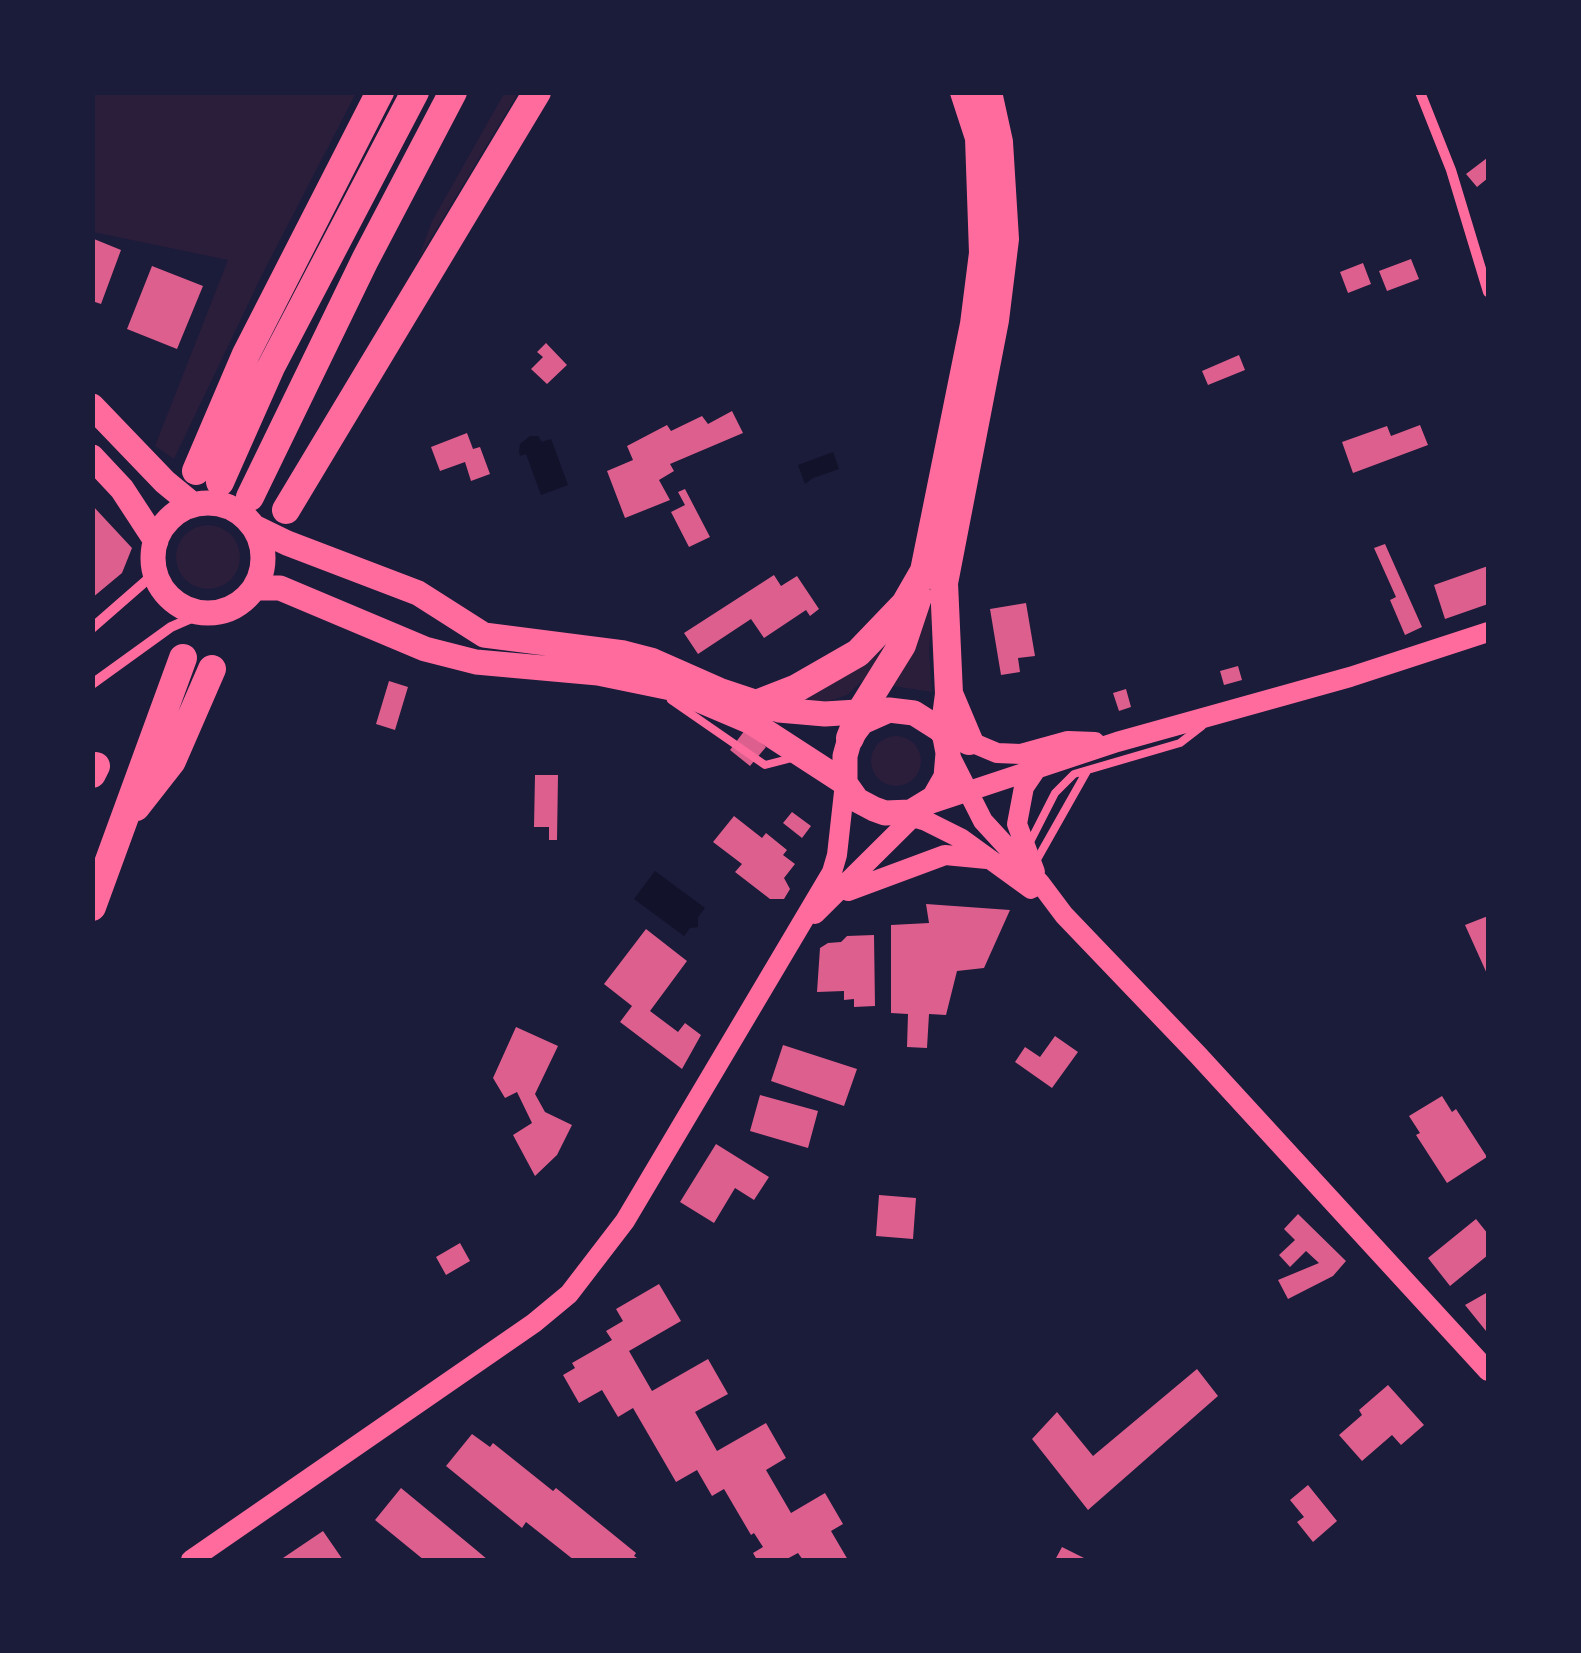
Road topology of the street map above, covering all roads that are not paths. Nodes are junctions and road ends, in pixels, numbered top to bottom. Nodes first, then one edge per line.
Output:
1 (380, 92) edge
2 (415, 92) edge
3 (454, 92) edge
4 (537, 92) edge
5 (964, 92) edge
6 (988, 92) edge
7 (1420, 92) edge
8 (1488, 292) edge
9 (92, 406) edge
10 (92, 457) edge
11 (250, 497) dead end
12 (193, 505) junction
13 (286, 510) dead end
14 (254, 527) junction
15 (156, 541) junction
16 (924, 571) junction
17 (155, 574) junction
18 (255, 588) junction
19 (203, 613) junction
20 (92, 628) edge
21 (1488, 632) edge
22 (183, 658) dead end
23 (212, 669) dead end
24 (92, 684) edge
25 (756, 704) junction
26 (875, 711) junction
27 (1221, 711) junction
28 (850, 738) joint
29 (954, 742) junction
30 (1117, 742) junction
31 (1038, 768) junction
32 (1088, 770) junction
33 (966, 791) junction
34 (843, 793) junction
35 (912, 812) junction
36 (120, 828) junction
37 (994, 860) junction
38 (1033, 867) junction
39 (836, 896) junction
40 (92, 907) edge
41 (1064, 915) junction
42 (802, 924) junction
43 (1488, 1372) edge
44 (192, 1560) edge

1 - 2 highway
3 - 11 highway
4 - 13 highway
5 - 16 highway
6 - 29 highway
7 - 8 street
9 - 12 main road
10 - 15 main road
12 - 14 main road
12 - 15 main road
14 - 18 main road
14 - 25 main road
15 - 17 main road
16 - 25 highway
16 - 26 highway
17 - 19 main road
17 - 20 street
18 - 19 main road
18 - 34 main road
19 - 24 street
21 - 27 main road
22 - 36 highway
23 - 36 highway
25 - 26 main road
26 - 28 highway
26 - 29 main road
27 - 30 main road
27 - 32 lane
28 - 34 main road
29 - 30 main road
29 - 33 main road
29 - 35 main road
30 - 31 main road
31 - 33 main road
31 - 38 main road
32 - 38 lane
32 - 38 lane
33 - 35 main road
33 - 38 main road
34 - 35 main road
34 - 42 main road
35 - 37 main road
35 - 39 main road
36 - 40 highway
37 - 39 main road
37 - 41 main road
38 - 41 main road
39 - 42 main road
41 - 43 main road
42 - 44 main road

